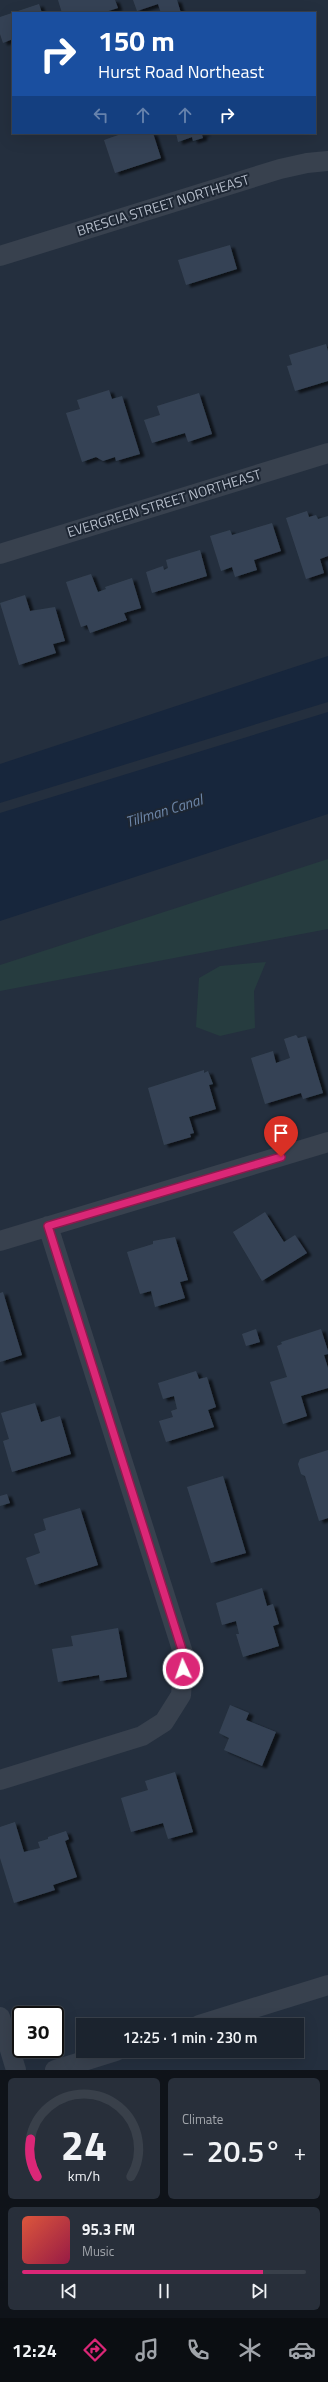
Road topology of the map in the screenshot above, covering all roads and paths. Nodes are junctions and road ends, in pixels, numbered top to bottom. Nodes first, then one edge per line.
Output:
1 (328, 161) edge
2 (0, 256) edge
3 (328, 453) edge
4 (0, 554) edge
5 (327, 1147) edge
6 (48, 1226) junction
7 (0, 1241) edge
8 (0, 1780) edge
9 (328, 1985) edge
10 (0, 2017) edge
11 (222, 2018) edge
12 (94, 2058) edge
13 (16, 2070) edge
14 (55, 2070) edge

1 - 2 street, BRESCIA STREET NORTHEAST
3 - 4 street, EVERGREEN STREET NORTHEAST
5 - 6 street
6 - 7 street
6 - 8 street
9 - 11 street
10 - 13 street
12 - 14 street

